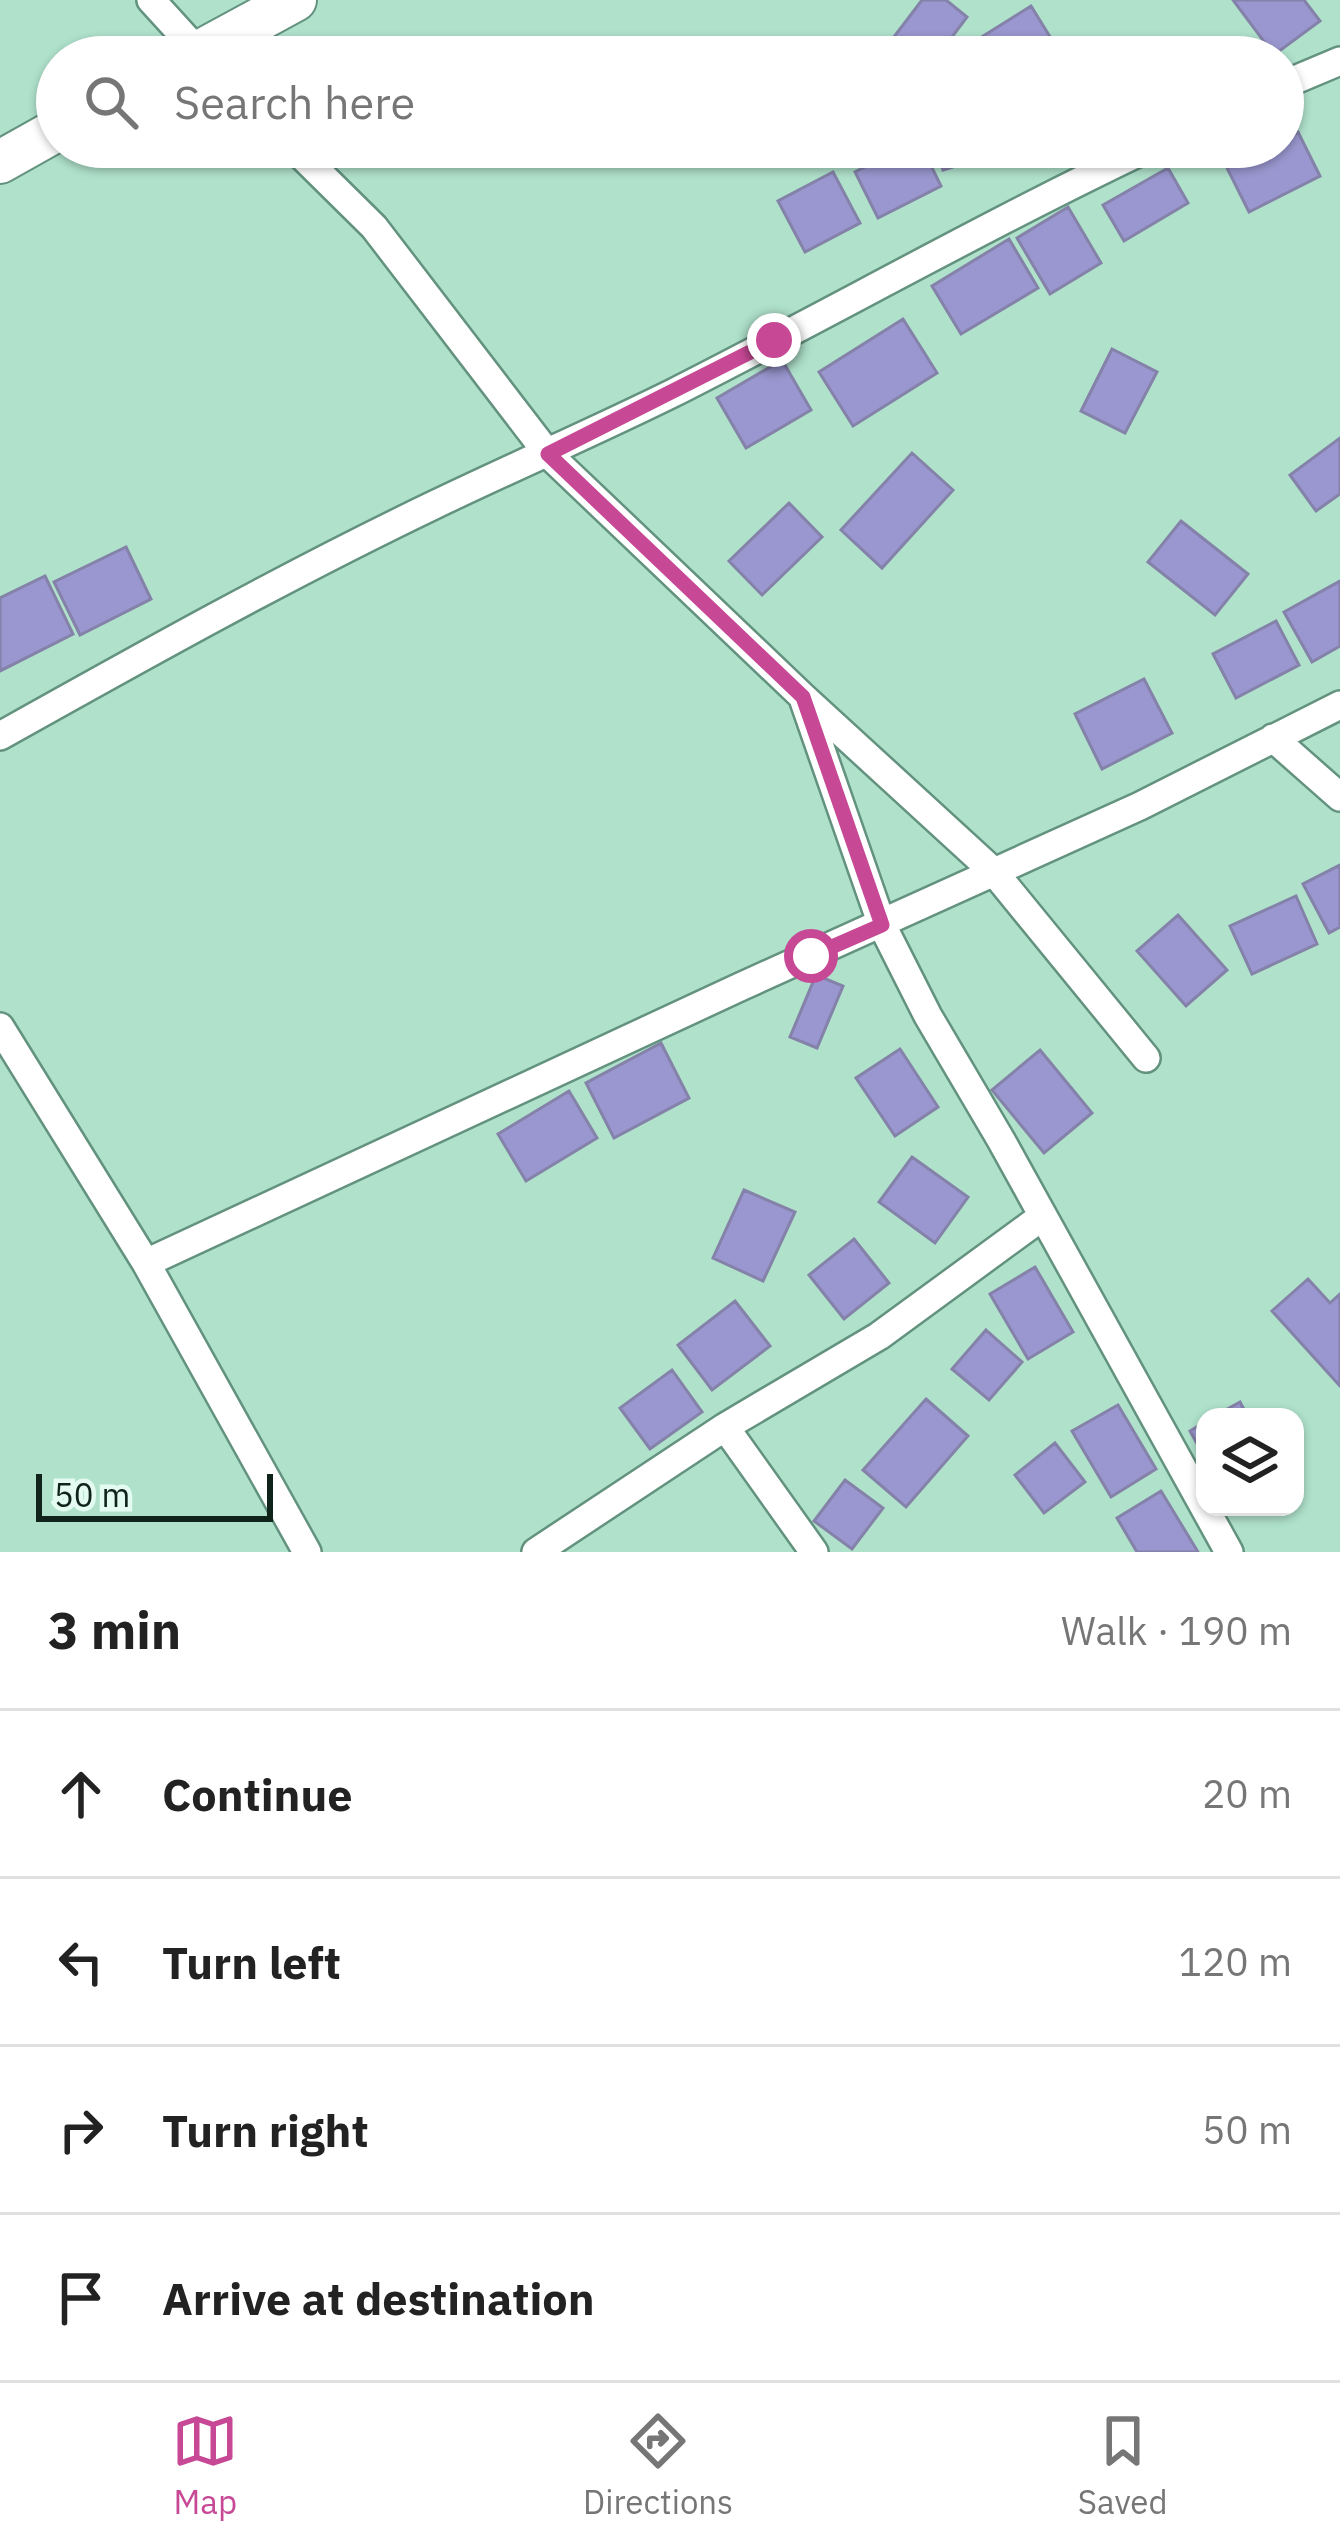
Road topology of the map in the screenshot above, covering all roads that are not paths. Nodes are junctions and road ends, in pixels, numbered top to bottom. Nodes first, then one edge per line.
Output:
1 (151, 0) edge
2 (296, 0) edge
3 (181, 36) edge
4 (232, 36) edge
5 (1340, 61) edge
6 (1304, 77) edge
7 (36, 142) edge
8 (0, 162) edge
9 (314, 168) edge
10 (1108, 168) edge
11 (548, 454) junction
12 (803, 697) junction
13 (1340, 705) edge
14 (1, 733) edge
15 (1274, 738) junction
16 (1340, 796) edge
17 (994, 872) junction
18 (882, 925) junction
19 (0, 1027) edge
20 (1146, 1058) dead end
21 (1042, 1216) junction
22 (146, 1263) junction
23 (725, 1427) junction
24 (307, 1552) edge
25 (536, 1552) edge
26 (814, 1552) edge
27 (1229, 1552) edge

1 - 3 street
2 - 4 main road
5 - 6 street
7 - 8 main road
9 - 11 street
10 - 11 street
11 - 12 street
11 - 14 street
12 - 17 street
12 - 18 street
13 - 15 street
15 - 16 street
15 - 17 street
17 - 18 street
17 - 20 street
18 - 21 street
18 - 22 street
19 - 22 street
21 - 23 street
21 - 27 street
22 - 24 street
23 - 25 street
23 - 26 street

